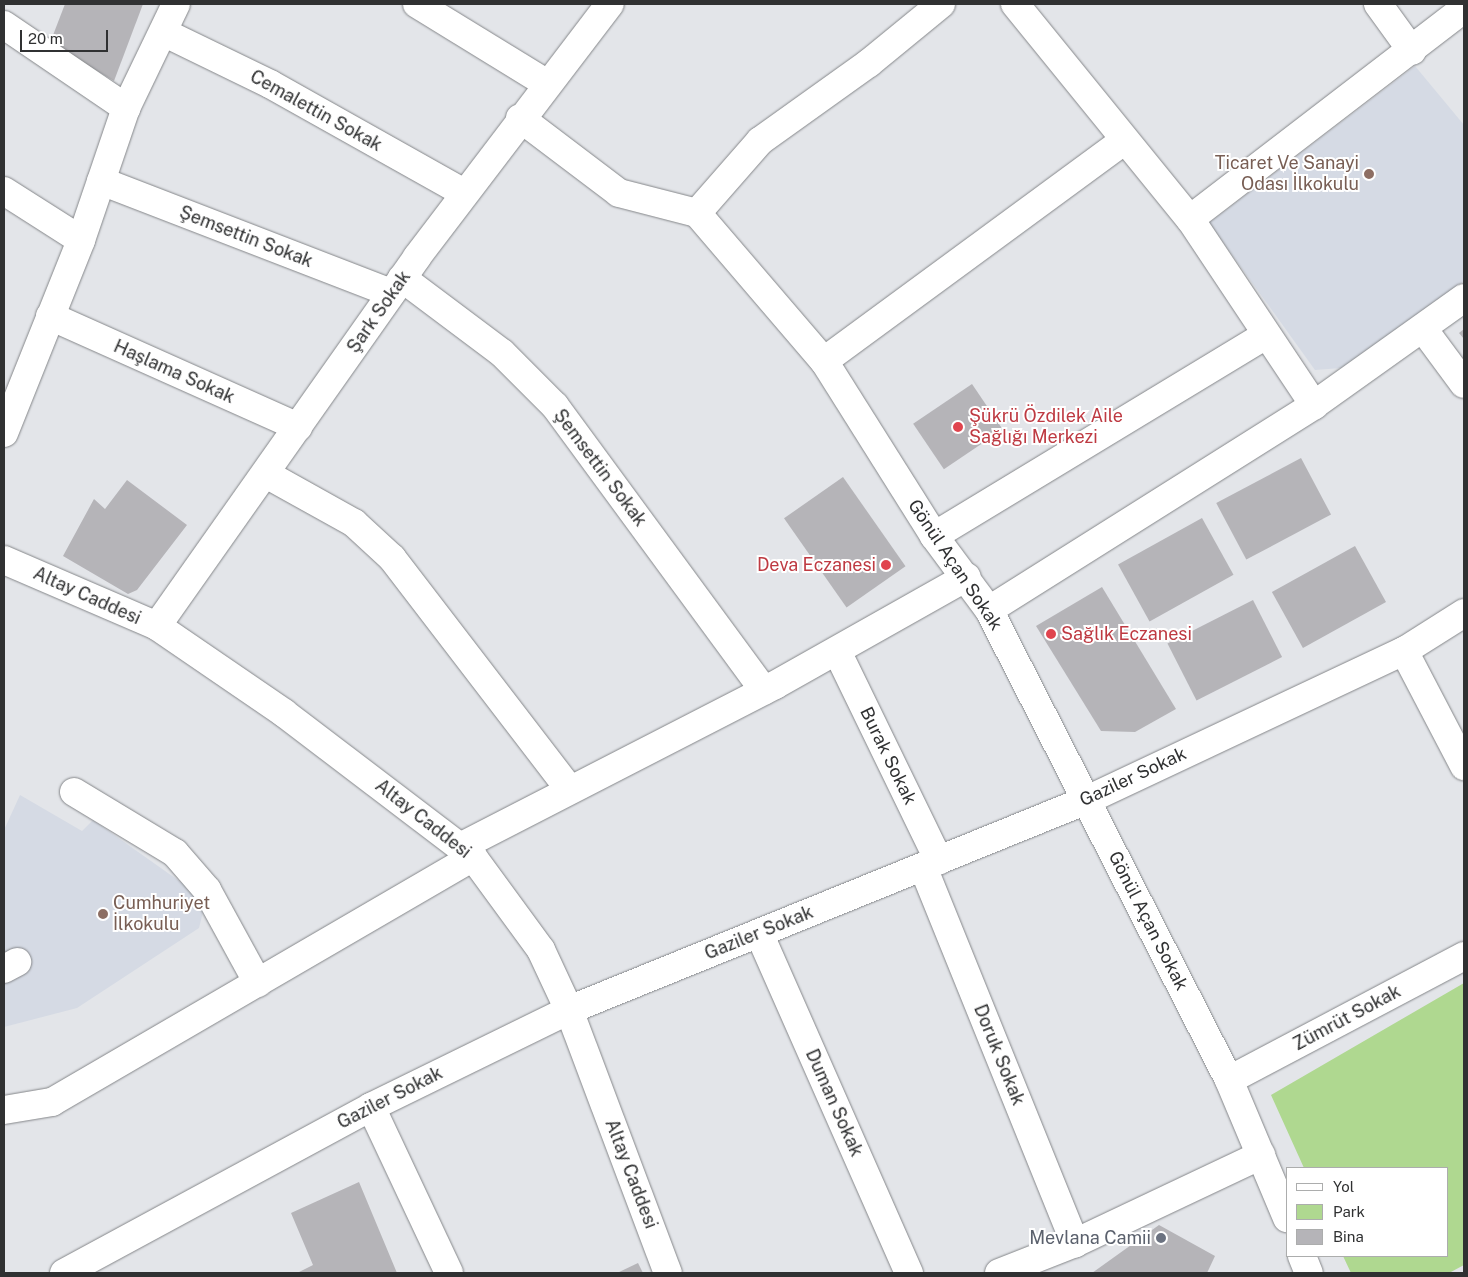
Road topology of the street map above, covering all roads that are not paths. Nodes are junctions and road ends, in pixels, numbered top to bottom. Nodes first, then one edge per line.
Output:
1 (176, 4) edge
2 (417, 4) edge
3 (610, 4) edge
4 (941, 4) edge
5 (1015, 4) edge
6 (1378, 4) edge
7 (1464, 9) edge
8 (4, 25) edge
9 (165, 33) junction
10 (1412, 51) junction
11 (546, 83) junction
12 (126, 108) junction
13 (520, 118) junction
14 (1124, 140) junction
15 (101, 181) junction
16 (4, 191) edge
17 (464, 194) junction
18 (697, 213) junction
19 (1190, 219) junction
20 (81, 240) junction
21 (397, 286) junction
22 (1464, 298) edge
23 (50, 316) junction
24 (1424, 330) junction
25 (1266, 335) junction
26 (824, 361) junction
27 (1464, 384) edge
28 (1314, 405) junction
29 (298, 427) junction
30 (4, 433) edge
31 (266, 474) junction
32 (934, 536) junction
33 (4, 560) edge
34 (967, 577) junction
35 (989, 610) junction
36 (1464, 613) edge
37 (157, 626) junction
38 (1404, 650) junction
39 (837, 651) junction
40 (764, 690) junction
41 (1464, 766) edge
42 (569, 789) junction
43 (74, 792) dead end
44 (1087, 800) junction
45 (468, 852) junction
46 (931, 864) junction
47 (759, 933) junction
48 (1464, 956) edge
49 (258, 983) junction
50 (569, 1010) junction
51 (1229, 1080) junction
52 (371, 1107) junction
53 (4, 1110) edge
54 (1261, 1154) junction
55 (1286, 1216) edge
56 (1075, 1243) junction
57 (1302, 1257) edge
58 (1006, 1272) edge
59 (64, 1273) edge
60 (448, 1273) edge
61 (668, 1273) edge
62 (908, 1273) edge
63 (1309, 1273) edge

1 - 9 street
2 - 11 street
3 - 11 street, Şark Sokak
4 - 18 street
5 - 14 street
6 - 10 street
7 - 10 street
8 - 12 street
9 - 12 street
9 - 17 street, Cemalettin Sokak
10 - 19 street
11 - 13 street, Şark Sokak
12 - 15 street
13 - 17 street, Şark Sokak
13 - 18 street
14 - 19 street
14 - 26 street
15 - 20 street
15 - 21 street, Şemsettin Sokak
16 - 20 street
17 - 21 street, Şark Sokak
18 - 26 street, Gönül Açan Sokak
19 - 25 street
20 - 23 street
21 - 29 street, Şark Sokak
21 - 40 street, Şemsettin Sokak
22 - 24 street
23 - 29 street, Haşlama Sokak
23 - 30 street
24 - 27 street
24 - 28 street
25 - 28 street
25 - 32 street
26 - 32 street, Gönül Açan Sokak
28 - 35 street
29 - 31 street, Şark Sokak
31 - 37 street, Şark Sokak
31 - 42 street
32 - 34 street, Gönül Açan Sokak
33 - 37 street, Altay Caddesi
34 - 35 street, Gönül Açan Sokak
34 - 39 street
35 - 44 street, Gönül Açan Sokak
36 - 38 street, Gaziler Sokak
37 - 45 street, Altay Caddesi
38 - 41 street
38 - 44 street, Gaziler Sokak
39 - 40 street
39 - 46 street, Burak Sokak
40 - 42 street
42 - 45 street
43 - 49 street
44 - 46 street, Gaziler Sokak
44 - 51 street, Gönül Açan Sokak
45 - 49 street
45 - 50 street, Altay Caddesi
46 - 47 street, Gaziler Sokak
46 - 56 street, Doruk Sokak
47 - 50 street, Gaziler Sokak
47 - 62 street, Duman Sokak
48 - 51 street, Zümrüt Sokak
49 - 53 street
50 - 52 street, Gaziler Sokak
50 - 61 street, Altay Caddesi
51 - 54 street, Gönül Açan Sokak
52 - 59 street, Gaziler Sokak
52 - 60 street
54 - 55 street, Gönül Açan Sokak
54 - 56 street
56 - 58 street
57 - 63 street

